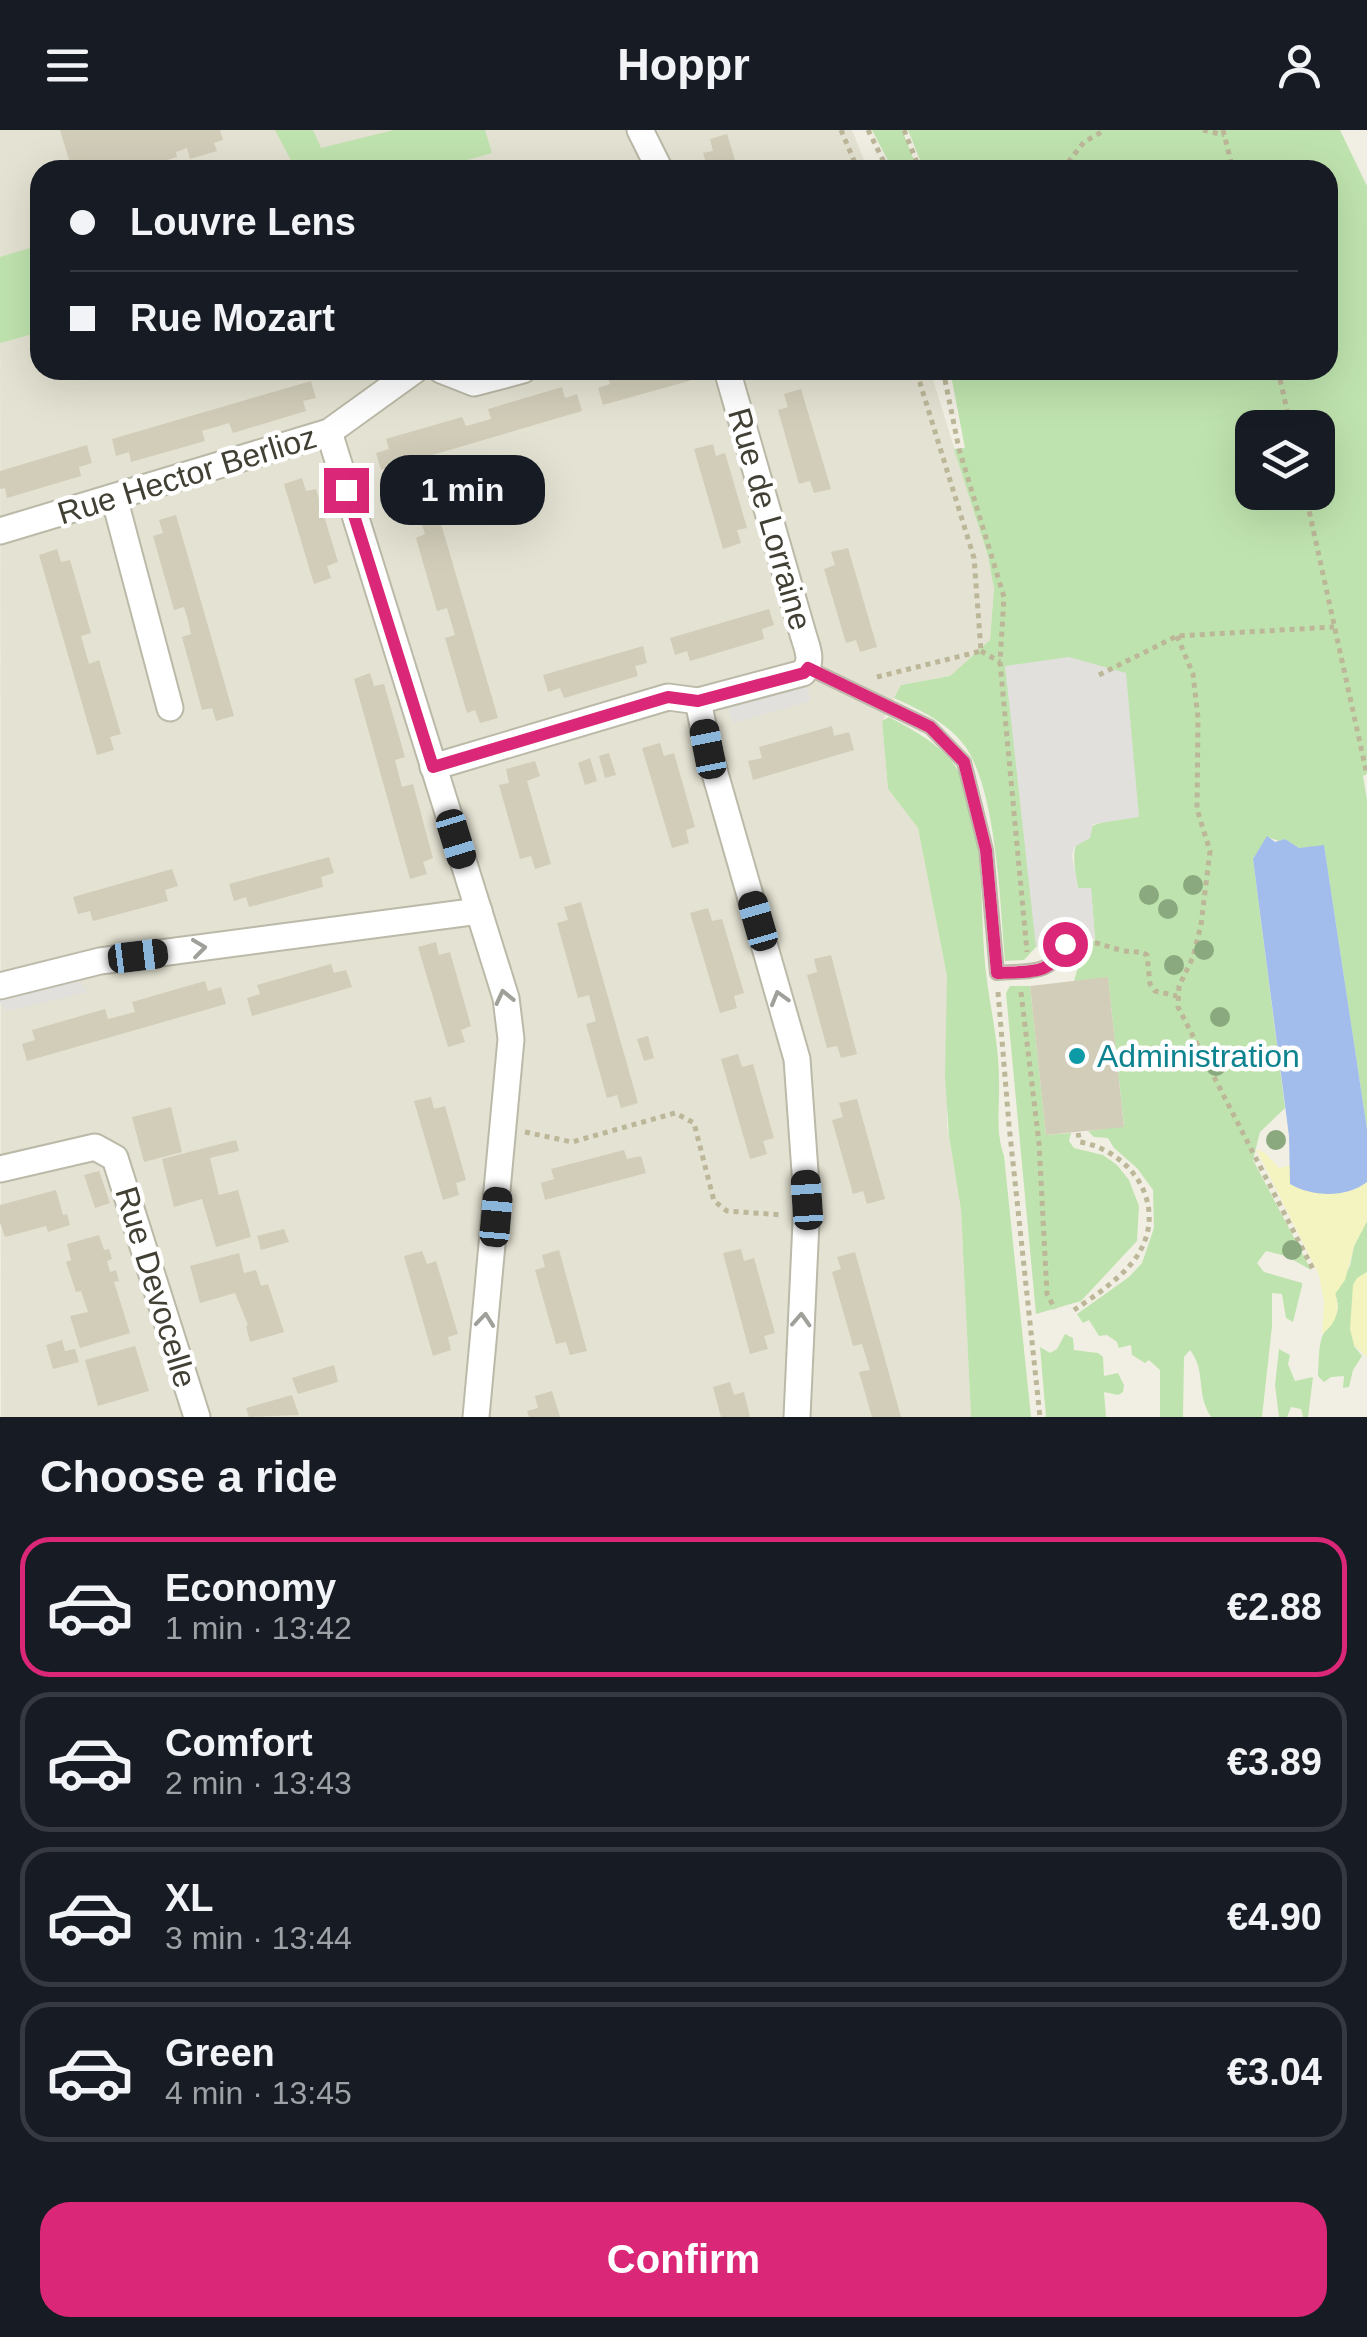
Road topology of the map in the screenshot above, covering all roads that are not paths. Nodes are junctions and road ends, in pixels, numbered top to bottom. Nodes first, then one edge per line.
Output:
1 (640, 130) edge
2 (655, 160) edge
3 (401, 380) edge
4 (730, 380) edge
5 (329, 432) junction
6 (114, 497) junction
7 (0, 531) edge
8 (808, 668) junction
9 (698, 701) junction
10 (170, 708) dead end
11 (433, 767) junction
12 (478, 911) junction
13 (1065, 944) road end
14 (0, 986) edge
15 (0, 1169) edge
16 (197, 1417) edge
17 (476, 1417) edge
18 (797, 1417) edge

1 - 2 street
3 - 5 street, Rue Hector Berlioz
4 - 8 street, Rue de Lorraine
5 - 6 street, Rue Hector Berlioz
5 - 11 street
6 - 7 street, Rue Hector Berlioz
6 - 10 street
8 - 9 street
8 - 13 lane
9 - 11 street
18 -> 9 street
11 - 12 street
14 -> 12 street
17 -> 12 street
15 - 16 street, Rue Devocelle

